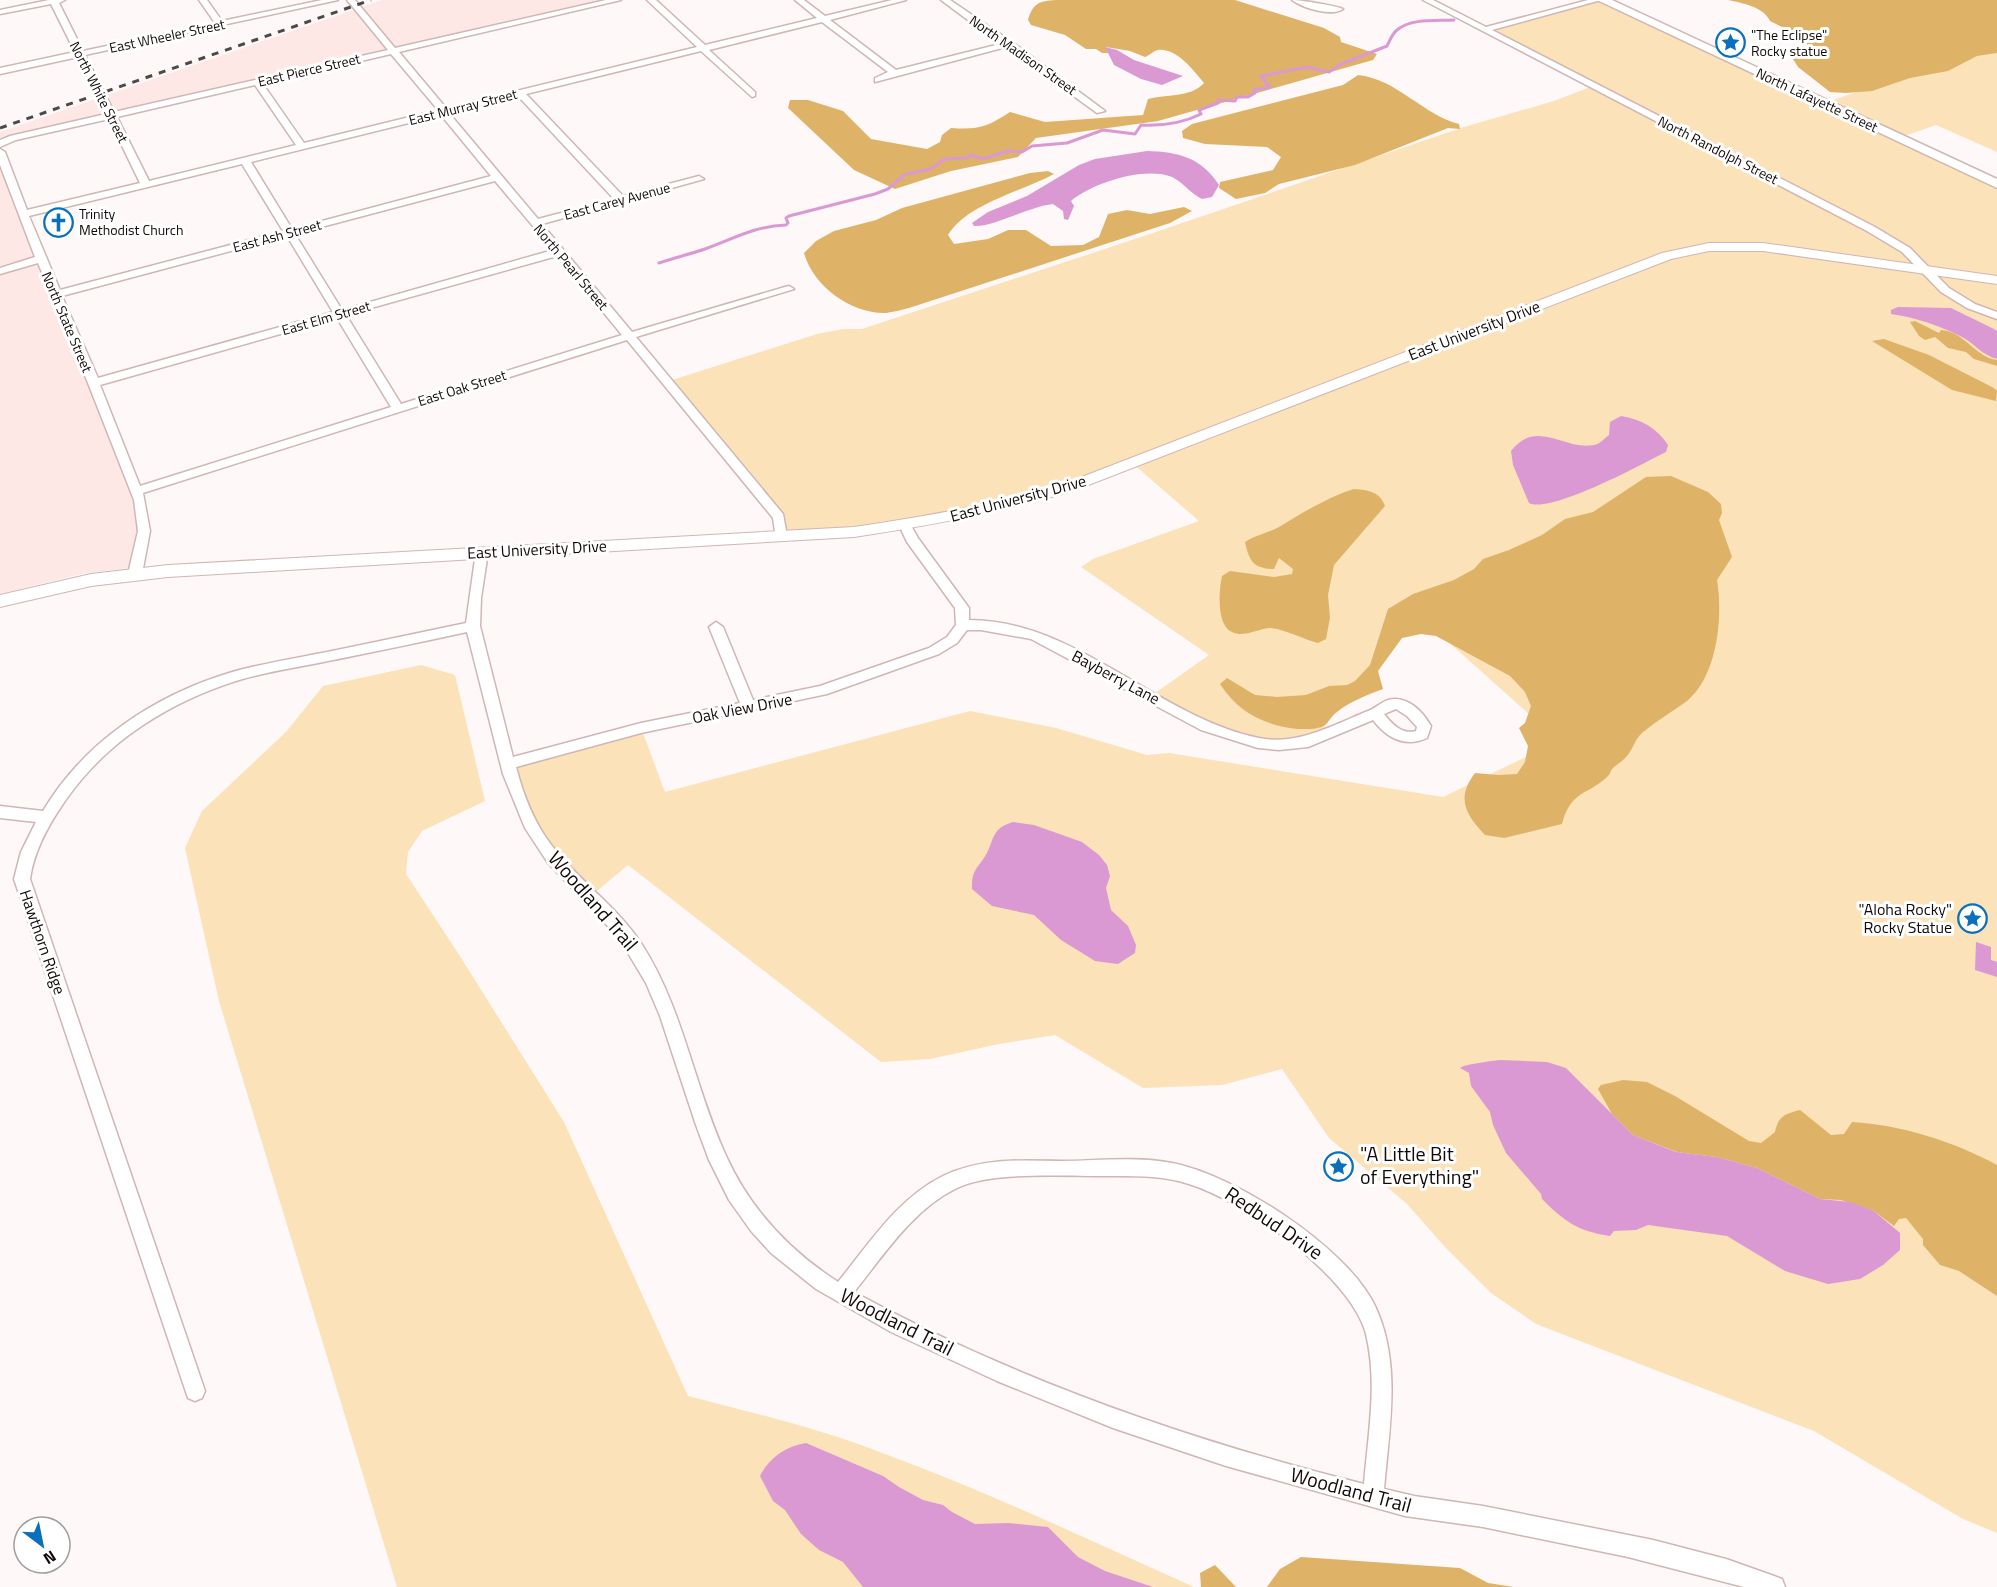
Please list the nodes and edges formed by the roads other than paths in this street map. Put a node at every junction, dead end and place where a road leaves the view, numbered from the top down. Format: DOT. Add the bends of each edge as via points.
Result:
graph roads {
  1 [pos="56,0"];
  2 [pos="203,0"];
  3 [pos="334,0"];
  4 [pos="351,0"];
  5 [pos="617,0"];
  6 [pos="651,0"];
  7 [pos="799,0"];
  8 [pos="902,0"];
  9 [pos="945,0"];
  10 [pos="1296,0"];
  11 [pos="1427,0"];
  12 [pos="1596,0"];
  13 [pos="1604,0"];
  14 [pos="1339,9"];
  15 [pos="0,12"];
  16 [pos="824,19"];
  17 [pos="220,24"];
  18 [pos="1484,30"];
  19 [pos="1009,44"];
  20 [pos="703,47"];
  21 [pos="394,51"];
  22 [pos="81,54"];
  23 [pos="0,71"];
  24 [pos="894,73"];
  25 [pos="878,80"];
  26 [pos="257,82"];
  27 [pos="520,93"];
  28 [pos="752,94"];
  29 [pos="443,111"];
  30 [pos="1100,111"];
  31 [pos="111,116"];
  32 [pos="1,146"];
  33 [pos="302,146"];
  34 [pos="245,160"];
  35 [pos="498,177"];
  36 [pos="699,178"];
  37 [pos="146,184"];
  38 [pos="1997,184"];
  39 [pos="620,200"];
  40 [pos="24,214"];
  41 [pos="534,223"];
  42 [pos="288,233"];
  43 [pos="559,252"];
  44 [pos="40,259"];
  45 [pos="1925,270"];
  46 [pos="0,271"];
  47 [pos="1997,280"];
  48 [pos="789,289"];
  49 [pos="57,294"];
  50 [pos="338,314"];
  51 [pos="1997,316"];
  52 [pos="629,336"];
  53 [pos="94,383"];
  54 [pos="398,409"];
  55 [pos="136,491"];
  56 [pos="905,525"];
  57 [pos="781,536"];
  58 [pos="482,552"];
  59 [pos="135,574"];
  60 [pos="0,602"];
  61 [pos="963,625"];
  62 [pos="473,626"];
  63 [pos="716,627"];
  64 [pos="749,707"];
  65 [pos="1376,714"];
  66 [pos="509,764"];
  67 [pos="0,812"];
  68 [pos="46,817"];
  69 [pos="840,1294"];
  70 [pos="195,1391"];
  71 [pos="1373,1496"];
  72 [pos="1774,1587"];
  1 -- 15 [label="street"];
  1 -- 22 [label="street, North White Street"];
  2 -- 17 [label="street"];
  3 -- 17 [label="street, East Wheeler Street"];
  4 -- 21 [label="street, North Pearl Street"];
  5 -- 21 [label="street, East Pierce Street"];
  6 -- 20 [label="street"];
  7 -- 16 [label="street"];
  8 -- 16 [label="street, East Murray Street"];
  9 -- 19 [label="street, North Madison Street"];
  10 -- 14 [label="street"];
  11 -- 18 [label="street, North Randolph Street"];
  12 -- 18 [label="street"];
  13 -- 38 [label="highway, North Lafayette Street"];
  16 -- 20 [label="street, East Murray Street"];
  16 -- 24 [label="street"];
  17 -- 22 [label="street, East Wheeler Street"];
  18 -- 45 [label="street, North Randolph Street" via="1871,229 1906,250"];
  19 -- 24 [label="street"];
  19 -- 30 [label="street, North Madison Street"];
  20 -- 27 [label="street, East Murray Street"];
  20 -- 28 [label="street"];
  21 -- 26 [label="street, East Pierce Street"];
  21 -- 29 [label="street, North Pearl Street"];
  22 -- 23 [label="street, East Wheeler Street"];
  22 -- 31 [label="street, North White Street"];
  24 -- 25 [label="street"];
  26 -- 31 [label="street, East Pierce Street"];
  26 -- 33 [label="street"];
  27 -- 29 [label="street, East Murray Street"];
  27 -- 39 [label="street"];
  29 -- 33 [label="street, East Murray Street"];
  29 -- 35 [label="street, North Pearl Street"];
  31 -- 32 [label="street, East Pierce Street"];
  31 -- 37 [label="street, North White Street"];
  32 -- 40 [label="street, North State Street"];
  33 -- 34 [label="street, East Murray Street"];
  34 -- 37 [label="street, East Murray Street"];
  34 -- 42 [label="street"];
  35 -- 41 [label="street, North Pearl Street"];
  35 -- 42 [label="street, East Ash Street"];
  36 -- 39 [label="street, East Carey Avenue"];
  37 -- 40 [label="street, East Murray Street"];
  39 -- 41 [label="street, East Carey Avenue"];
  40 -- 44 [label="street, North State Street"];
  41 -- 43 [label="street, North Pearl Street"];
  42 -- 49 [label="street, East Ash Street"];
  42 -- 50 [label="street"];
  43 -- 50 [label="street, East Elm Street"];
  43 -- 52 [label="street, North Pearl Street"];
  44 -- 46 [label="street"];
  44 -- 49 [label="street, North State Street"];
  45 -- 47 [label="main road, East University Drive"];
  45 -- 51 [label="street, North Randolph Street" via="1945,290"];
  45 -- 56 [label="main road, East University Drive" via="1747,245 1677,253 1067,488 987,510"];
  48 -- 52 [label="street, East Oak Street"];
  49 -- 53 [label="street, North State Street"];
  50 -- 53 [label="street, East Elm Street"];
  50 -- 54 [label="street"];
  52 -- 54 [label="street, East Oak Street"];
  52 -- 57 [label="street, North Pearl Street" via="779,517"];
  53 -- 55 [label="street, North State Street"];
  54 -- 55 [label="street, East Oak Street"];
  55 -- 59 [label="street, North State Street" via="144,531"];
  56 -- 57 [label="main road, East University Drive"];
  56 -- 61 [label="street" via="962,608"];
  57 -- 58 [label="main road, East University Drive"];
  58 -- 59 [label="main road, East University Drive"];
  58 -- 62 [label="street, Woodland Trail"];
  59 -- 60 [label="main road, East University Drive" via="68,584"];
  61 -- 64 [label="street, Oak View Drive" via="952,640 924,655 822,691"];
  61 -- 65 [label="street, Bayberry Lane" via="1035,636 1206,726 1258,743 1308,742"];
  62 -- 66 [label="street, Woodland Trail"];
  62 -- 68 [label="street, Hawthorn Ridge" via="253,672 199,689 148,716 103,748 64,788"];
  63 -- 64 [label="street"];
  64 -- 66 [label="street, Oak View Drive" via="641,728"];
  66 -- 69 [label="street, Woodland Trail" via="523,810 540,840 620,927 654,981 724,1176 771,1240 804,1270"];
  67 -- 68 [label="street"];
  68 -- 70 [label="street, Hawthorn Ridge" via="22,879"];
  69 -- 71 [label="street, Woodland Trail" via="1064,1401 1278,1470"];
  69 -- 71 [label="street, Redbud Drive" via="913,1208 962,1177 1005,1169 1153,1169 1203,1180 1250,1203 1325,1256 1354,1288 1368,1313 1377,1336 1381,1389"];
  71 -- 72 [label="street, Woodland Trail" via="1680,1556"];
}
